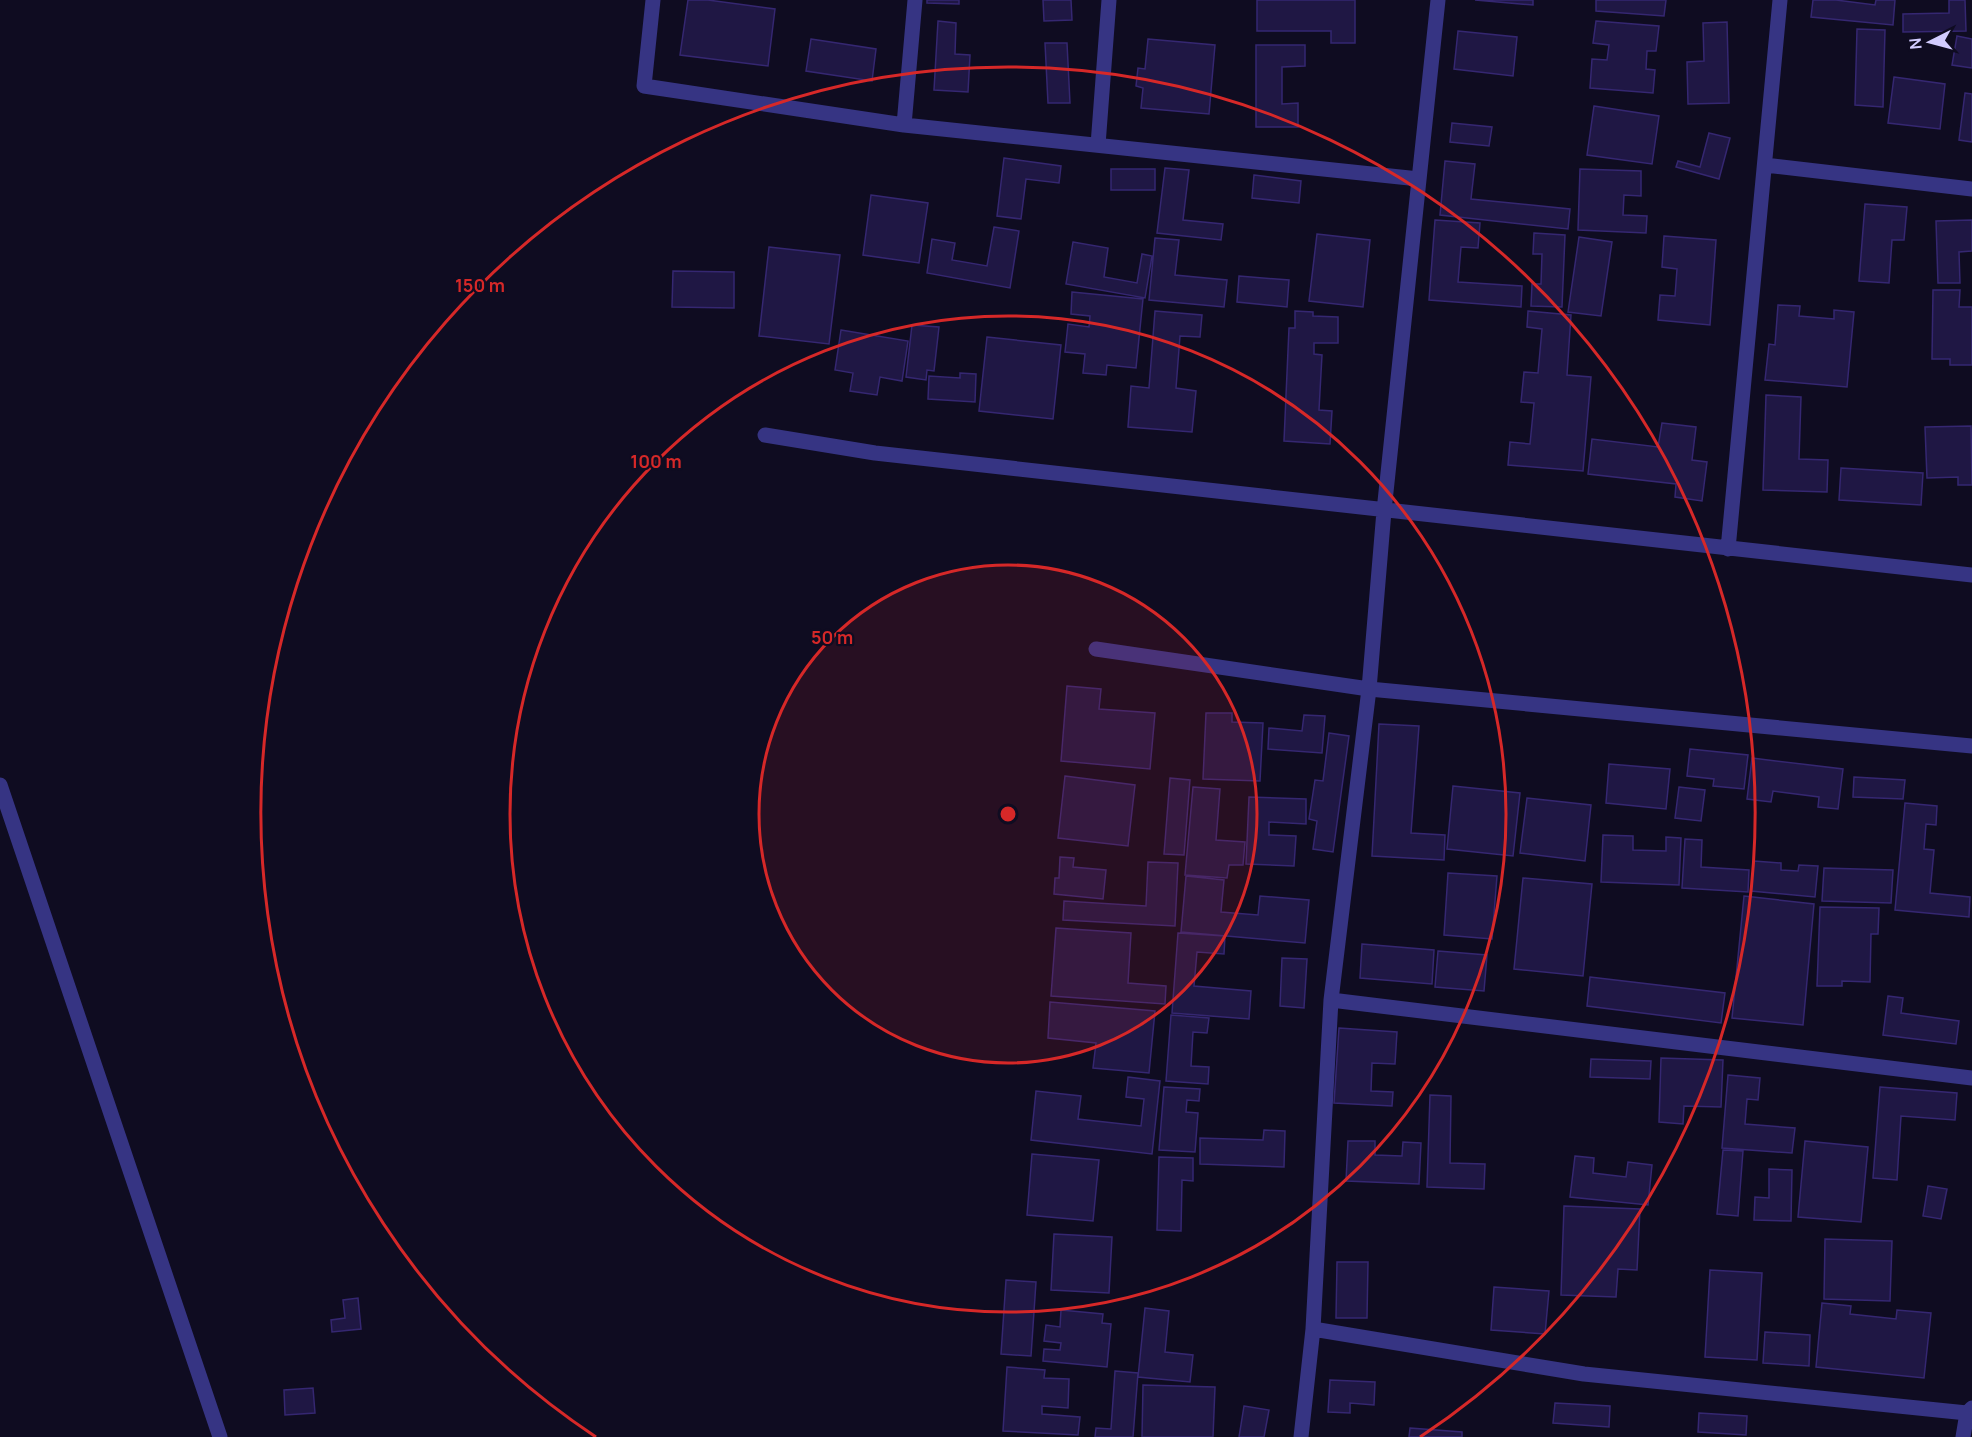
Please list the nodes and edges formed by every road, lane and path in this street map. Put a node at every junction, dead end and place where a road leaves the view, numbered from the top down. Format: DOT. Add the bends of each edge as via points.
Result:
graph roads {
  1 [pos="653,0"];
  2 [pos="915,0"];
  3 [pos="1109,0"];
  4 [pos="1438,0"];
  5 [pos="1780,0"];
  6 [pos="904,124"];
  7 [pos="1098,145"];
  8 [pos="1765,165"];
  9 [pos="1419,179"];
  10 [pos="1972,189"];
  11 [pos="765,435"];
  12 [pos="1384,511"];
  13 [pos="1728,549"];
  14 [pos="1972,575"];
  15 [pos="1096,649"];
  16 [pos="1368,689"];
  17 [pos="1972,746"];
  18 [pos="0,785"];
  19 [pos="1331,1000"];
  20 [pos="1972,1078"];
  21 [pos="1313,1329"];
  22 [pos="1969,1410"];
  23 [pos="220,1437"];
  24 [pos="1301,1437"];
  25 [pos="1963,1437"];
  1 -- 6 [label="street" via="644,86"];
  2 -- 6 [label="street"];
  3 -- 7 [label="street"];
  4 -- 9 [label="street"];
  5 -- 8 [label="street"];
  6 -- 7 [label="street"];
  7 -- 9 [label="street"];
  8 -- 10 [label="street"];
  8 -- 13 [label="street"];
  9 -- 12 [label="street"];
  11 -- 12 [label="street" via="875,453"];
  12 -- 13 [label="street"];
  12 -- 16 [label="street"];
  13 -- 14 [label="street"];
  15 -- 16 [label="street"];
  16 -- 17 [label="street"];
  16 -- 19 [label="street"];
  18 -- 23 [label="street"];
  19 -- 20 [label="street"];
  19 -- 21 [label="street"];
  21 -- 22 [label="street" via="1584,1374"];
  21 -- 24 [label="street"];
  22 -- 25 [label="street"];
}
